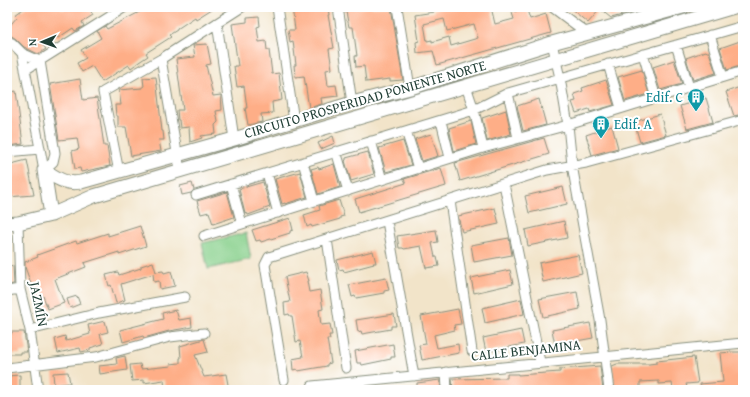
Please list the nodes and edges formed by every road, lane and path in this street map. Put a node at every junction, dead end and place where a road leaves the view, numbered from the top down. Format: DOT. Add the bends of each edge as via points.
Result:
graph roads {
  1 [pos="125,7"];
  2 [pos="242,7"];
  3 [pos="277,7"];
  4 [pos="338,7"];
  5 [pos="397,7"];
  6 [pos="552,7"];
  7 [pos="683,7"];
  8 [pos="734,7"];
  9 [pos="653,11"];
  10 [pos="217,24"];
  11 [pos="743,26"];
  12 [pos="588,34"];
  13 [pos="710,35"];
  14 [pos="7,41"];
  15 [pos="552,43"];
  16 [pos="676,45"];
  17 [pos="22,53"];
  18 [pos="643,54"];
  19 [pos="160,59"];
  20 [pos="556,60"];
  21 [pos="40,61"];
  22 [pos="608,64"];
  23 [pos="25,70"];
  24 [pos="743,71"];
  25 [pos="723,77"];
  26 [pos="560,78"];
  27 [pos="466,86"];
  28 [pos="410,88"];
  29 [pos="689,88"];
  30 [pos="508,94"];
  31 [pos="656,98"];
  32 [pos="352,103"];
  33 [pos="621,108"];
  34 [pos="474,110"];
  35 [pos="441,120"];
  36 [pos="743,120"];
  37 [pos="294,121"];
  38 [pos="568,125"];
  39 [pos="406,131"];
  40 [pos="518,138"];
  41 [pos="234,139"];
  42 [pos="371,141"];
  43 [pos="483,148"];
  44 [pos="40,149"];
  45 [pos="7,152"];
  46 [pos="336,152"];
  47 [pos="178,154"];
  48 [pos="450,158"];
  49 [pos="303,162"];
  50 [pos="572,165"];
  51 [pos="418,168"];
  52 [pos="44,170"];
  53 [pos="180,170"];
  54 [pos="119,172"];
  55 [pos="267,173"];
  56 [pos="382,180"];
  57 [pos="231,184"];
  58 [pos="504,184"];
  59 [pos="348,190"];
  60 [pos="196,195"];
  61 [pos="314,201"];
  62 [pos="450,201"];
  63 [pos="278,213"];
  64 [pos="51,215"];
  65 [pos="387,221"];
  66 [pos="13,224"];
  67 [pos="242,224"];
  68 [pos="204,236"];
  69 [pos="327,239"];
  70 [pos="20,289"];
  71 [pos="7,291"];
  72 [pos="185,297"];
  73 [pos="30,330"];
  74 [pos="204,332"];
  75 [pos="743,342"];
  76 [pos="472,351"];
  77 [pos="605,356"];
  78 [pos="540,362"];
  79 [pos="35,364"];
  80 [pos="7,368"];
  81 [pos="346,368"];
  82 [pos="446,372"];
  83 [pos="414,376"];
  84 [pos="284,380"];
  85 [pos="312,386"];
  86 [pos="38,390"];
  87 [pos="447,390"];
  88 [pos="609,390"];
  1 -- 21 [label="street"];
  2 -- 10 [label="street"];
  3 -- 37 [label="street"];
  4 -- 32 [label="street"];
  5 -- 28 [label="street"];
  6 -- 12 [label="street"];
  7 -- 9 [label="street, CIRCUITO PROSPERIDAD PONIENTE NORTE"];
  8 -- 20 [label="street, CIRCUITO PROSPERIDAD PONIENTE NORTE"];
  9 -- 12 [label="street, CIRCUITO PROSPERIDAD PONIENTE NORTE"];
  10 -- 19 [label="street"];
  10 -- 41 [label="street"];
  11 -- 13 [label="street"];
  12 -- 15 [label="street, CIRCUITO PROSPERIDAD PONIENTE NORTE"];
  13 -- 16 [label="street"];
  13 -- 25 [label="street"];
  14 -- 17 [label="street"];
  15 -- 20 [label="street"];
  15 -- 28 [label="street, CIRCUITO PROSPERIDAD PONIENTE NORTE"];
  16 -- 18 [label="street"];
  16 -- 29 [label="street"];
  17 -- 21 [label="street"];
  17 -- 23 [label="street"];
  18 -- 22 [label="street"];
  18 -- 31 [label="street"];
  19 -- 47 [label="street"];
  19 -- 54 [label="street" via="103,92"];
  20 -- 26 [label="street"];
  20 -- 27 [label="street, CIRCUITO PROSPERIDAD PONIENTE NORTE"];
  21 -- 23 [label="street"];
  21 -- 52 [label="street" via="55,153 52,162"];
  22 -- 26 [label="street"];
  22 -- 33 [label="street"];
  23 -- 44 [label="street"];
  24 -- 25 [label="street"];
  25 -- 29 [label="street"];
  26 -- 30 [label="street"];
  26 -- 38 [label="street"];
  27 -- 34 [label="street"];
  27 -- 53 [label="street, CIRCUITO PROSPERIDAD PONIENTE NORTE"];
  28 -- 32 [label="street, CIRCUITO PROSPERIDAD PONIENTE NORTE"];
  29 -- 31 [label="street"];
  30 -- 34 [label="street"];
  30 -- 40 [label="street"];
  31 -- 33 [label="street"];
  32 -- 37 [label="street, CIRCUITO PROSPERIDAD PONIENTE NORTE"];
  33 -- 38 [label="street"];
  34 -- 35 [label="street"];
  34 -- 43 [label="street"];
  35 -- 39 [label="street"];
  35 -- 48 [label="street"];
  36 -- 50 [label="street"];
  37 -- 41 [label="street, CIRCUITO PROSPERIDAD PONIENTE NORTE"];
  38 -- 40 [label="street"];
  38 -- 50 [label="street"];
  39 -- 42 [label="street"];
  39 -- 51 [label="street"];
  40 -- 43 [label="street"];
  41 -- 47 [label="street, CIRCUITO PROSPERIDAD PONIENTE NORTE"];
  42 -- 46 [label="street"];
  42 -- 56 [label="street"];
  43 -- 48 [label="street"];
  44 -- 45 [label="street"];
  44 -- 52 [label="street"];
  46 -- 49 [label="street"];
  46 -- 59 [label="street"];
  47 -- 53 [label="street"];
  47 -- 54 [label="street, CIRCUITO PROSPERIDAD PONIENTE NORTE"];
  48 -- 51 [label="street"];
  49 -- 55 [label="street"];
  49 -- 61 [label="street"];
  50 -- 58 [label="street"];
  50 -- 77 [label="street"];
  51 -- 56 [label="street"];
  52 -- 54 [label="street, CIRCUITO PROSPERIDAD PONIENTE NORTE" via="64,182 74,184"];
  52 -- 64 [label="street"];
  53 -- 64 [label="street, CIRCUITO PROSPERIDAD PONIENTE NORTE" via="94,196"];
  55 -- 57 [label="street"];
  55 -- 63 [label="street"];
  56 -- 59 [label="street"];
  57 -- 60 [label="street"];
  57 -- 67 [label="street"];
  58 -- 62 [label="street"];
  58 -- 78 [label="street"];
  59 -- 61 [label="street"];
  61 -- 63 [label="street"];
  62 -- 65 [label="street"];
  62 -- 76 [label="street"];
  63 -- 67 [label="street"];
  64 -- 66 [label="street, CIRCUITO PROSPERIDAD PONIENTE NORTE"];
  65 -- 69 [label="street"];
  65 -- 83 [label="street"];
  66 -- 70 [label="street, JAZMÍN"];
  67 -- 68 [label="street"];
  69 -- 81 [label="street"];
  69 -- 84 [label="street" via="269,257 265,265"];
  70 -- 71 [label="street"];
  70 -- 73 [label="street, JAZMÍN"];
  72 -- 73 [label="street" via="99,313"];
  73 -- 79 [label="street, JAZMÍN"];
  74 -- 79 [label="street" via="170,337 96,357"];
  75 -- 77 [label="street, CALLE BENJAMINA"];
  77 -- 78 [label="street, CALLE BENJAMINA"];
  77 -- 88 [label="street"];
  78 -- 82 [label="street, CALLE BENJAMINA"];
  79 -- 80 [label="street"];
  79 -- 86 [label="street, JAZMÍN"];
  82 -- 83 [label="street, CALLE BENJAMINA"];
  82 -- 87 [label="street"];
  83 -- 85 [label="street, CALLE BENJAMINA"];
}
